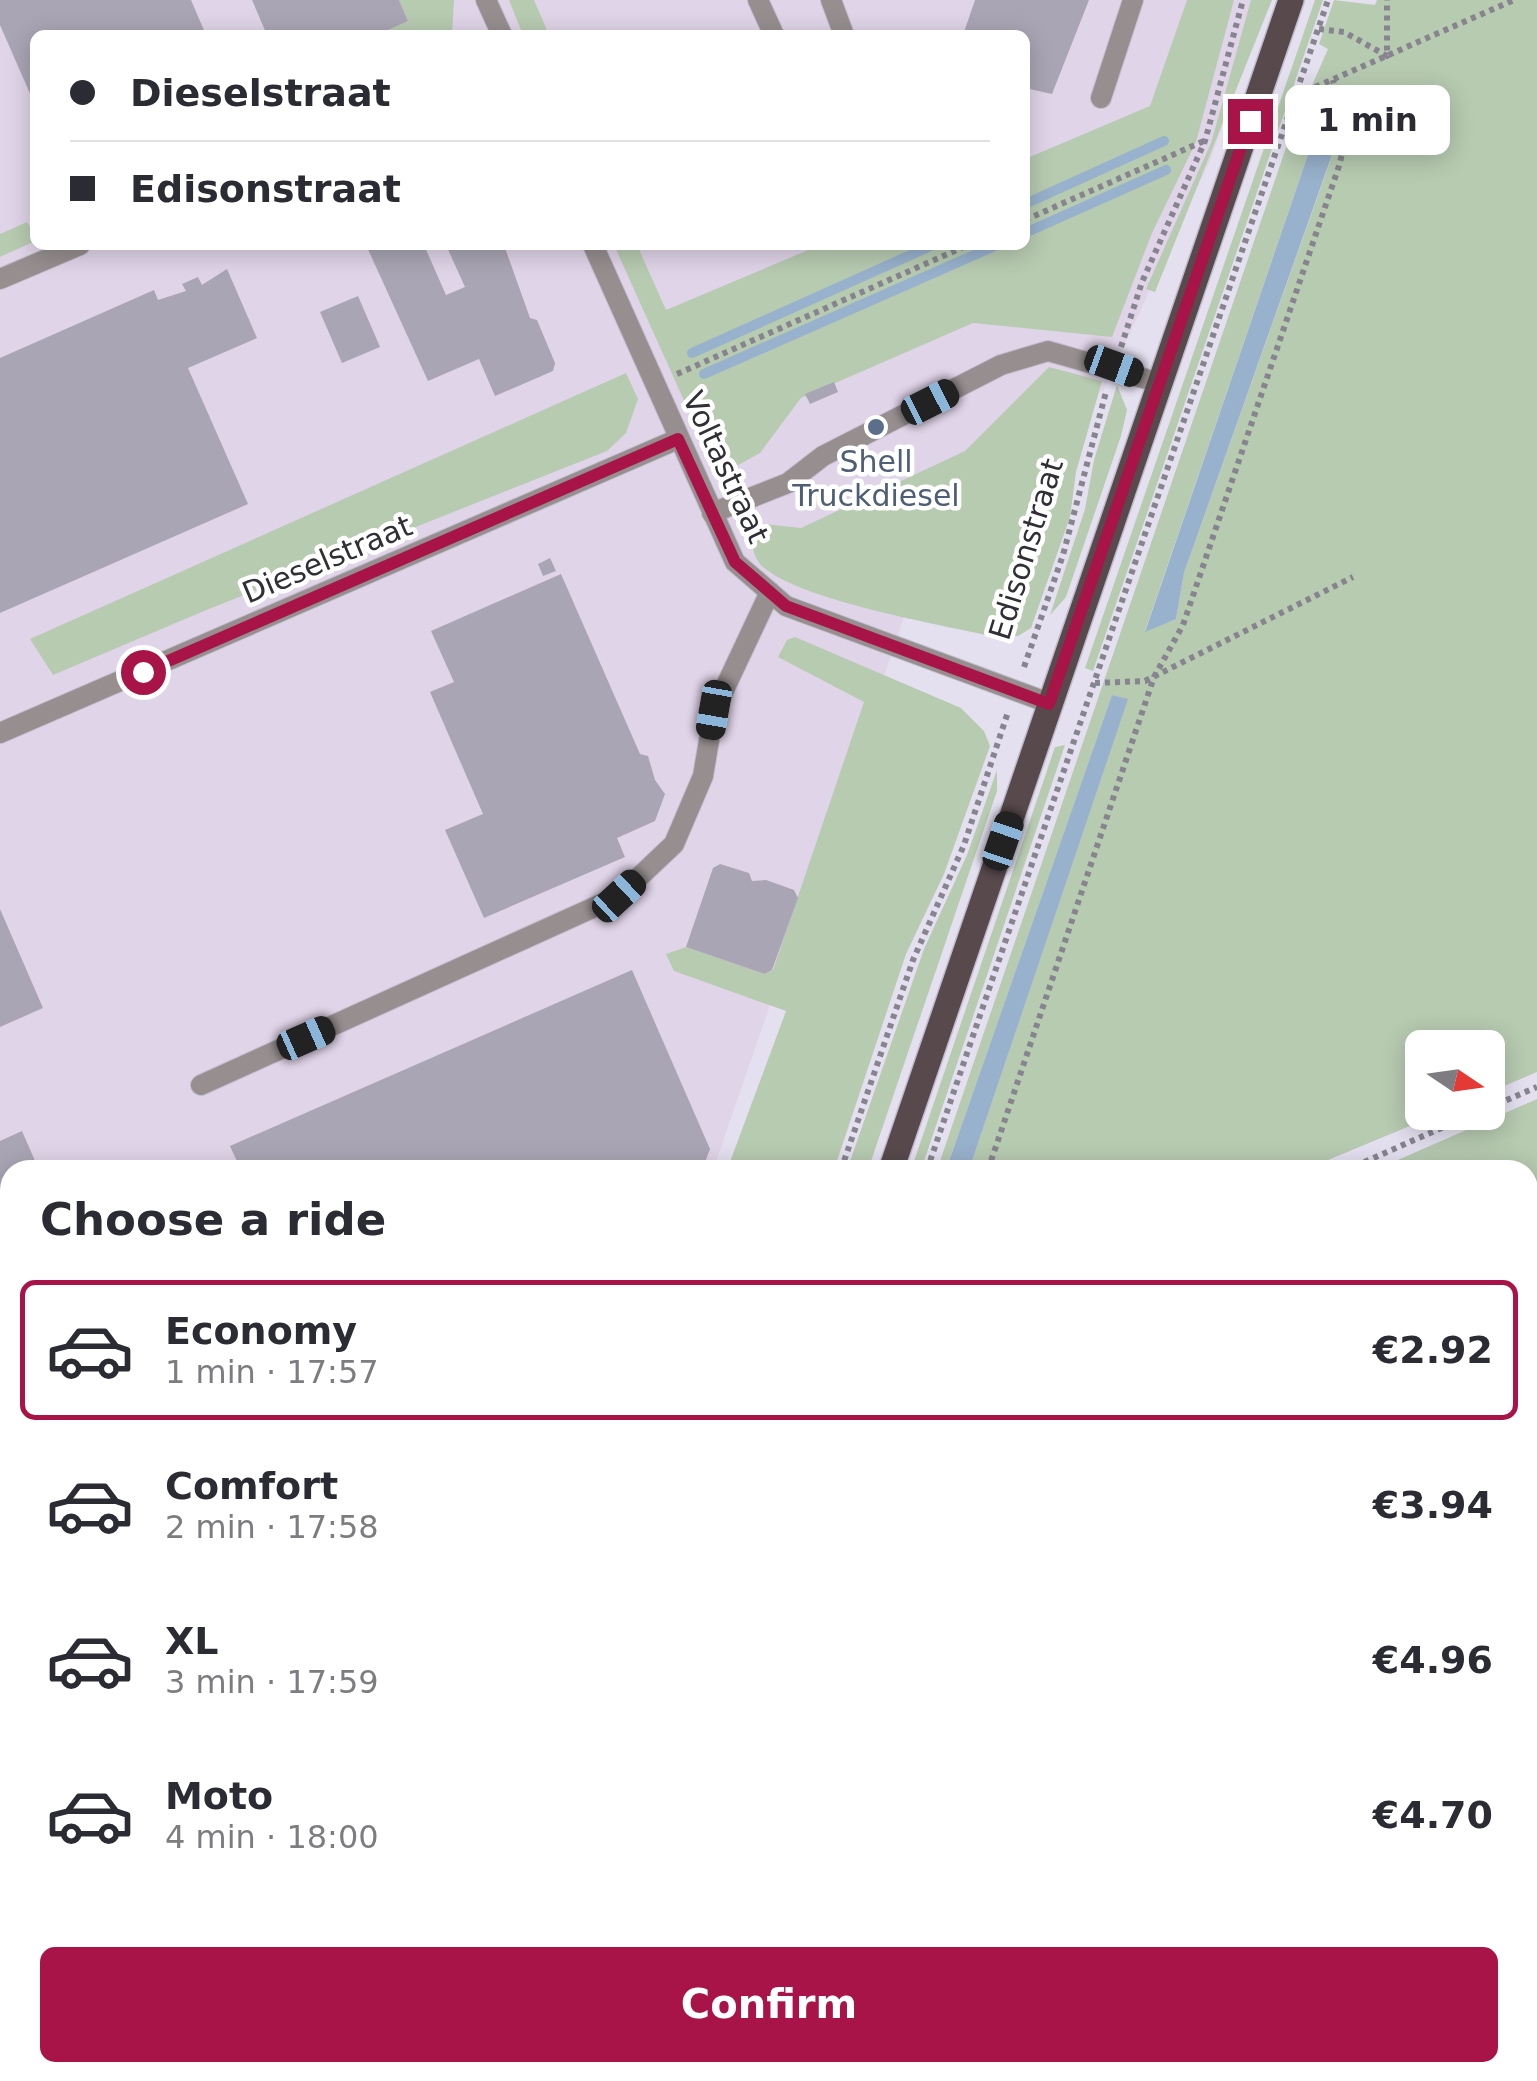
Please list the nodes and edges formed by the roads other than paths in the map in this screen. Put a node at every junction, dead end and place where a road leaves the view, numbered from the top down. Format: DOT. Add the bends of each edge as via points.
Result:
graph roads {
  1 [pos="486,0"];
  2 [pos="758,0"];
  3 [pos="830,0"];
  4 [pos="1133,0"];
  5 [pos="1291,0"];
  6 [pos="500,30"];
  7 [pos="772,30"];
  8 [pos="842,30"];
  9 [pos="1101,98"];
  10 [pos="68,250"];
  11 [pos="595,250"];
  12 [pos="0,279"];
  13 [pos="1160,383"];
  14 [pos="678,439"];
  15 [pos="712,514"];
  16 [pos="770,592"];
  17 [pos="1049,704"];
  18 [pos="0,734"];
  19 [pos="201,1085"];
  20 [pos="894,1160"];
  1 -- 6 [label="street"];
  2 -- 7 [label="street"];
  3 -- 8 [label="street"];
  4 -- 9 [label="street"];
  5 -- 13 [label="main road"];
  10 -- 12 [label="street"];
  11 -- 14 [label="street, Voltastraat"];
  13 -- 15 [label="street" via="1048,351 1001,366 823,456 788,483"];
  13 -- 17 [label="main road"];
  14 -- 15 [label="street, Voltastraat"];
  14 -- 18 [label="street, Dieselstraat"];
  15 -- 16 [label="street, Voltastraat" via="735,562"];
  16 -- 17 [label="street, Voltastraat" via="786,606"];
  16 -- 19 [label="street" via="714,710 703,776 674,844 619,896"];
  17 -- 20 [label="main road"];
}
